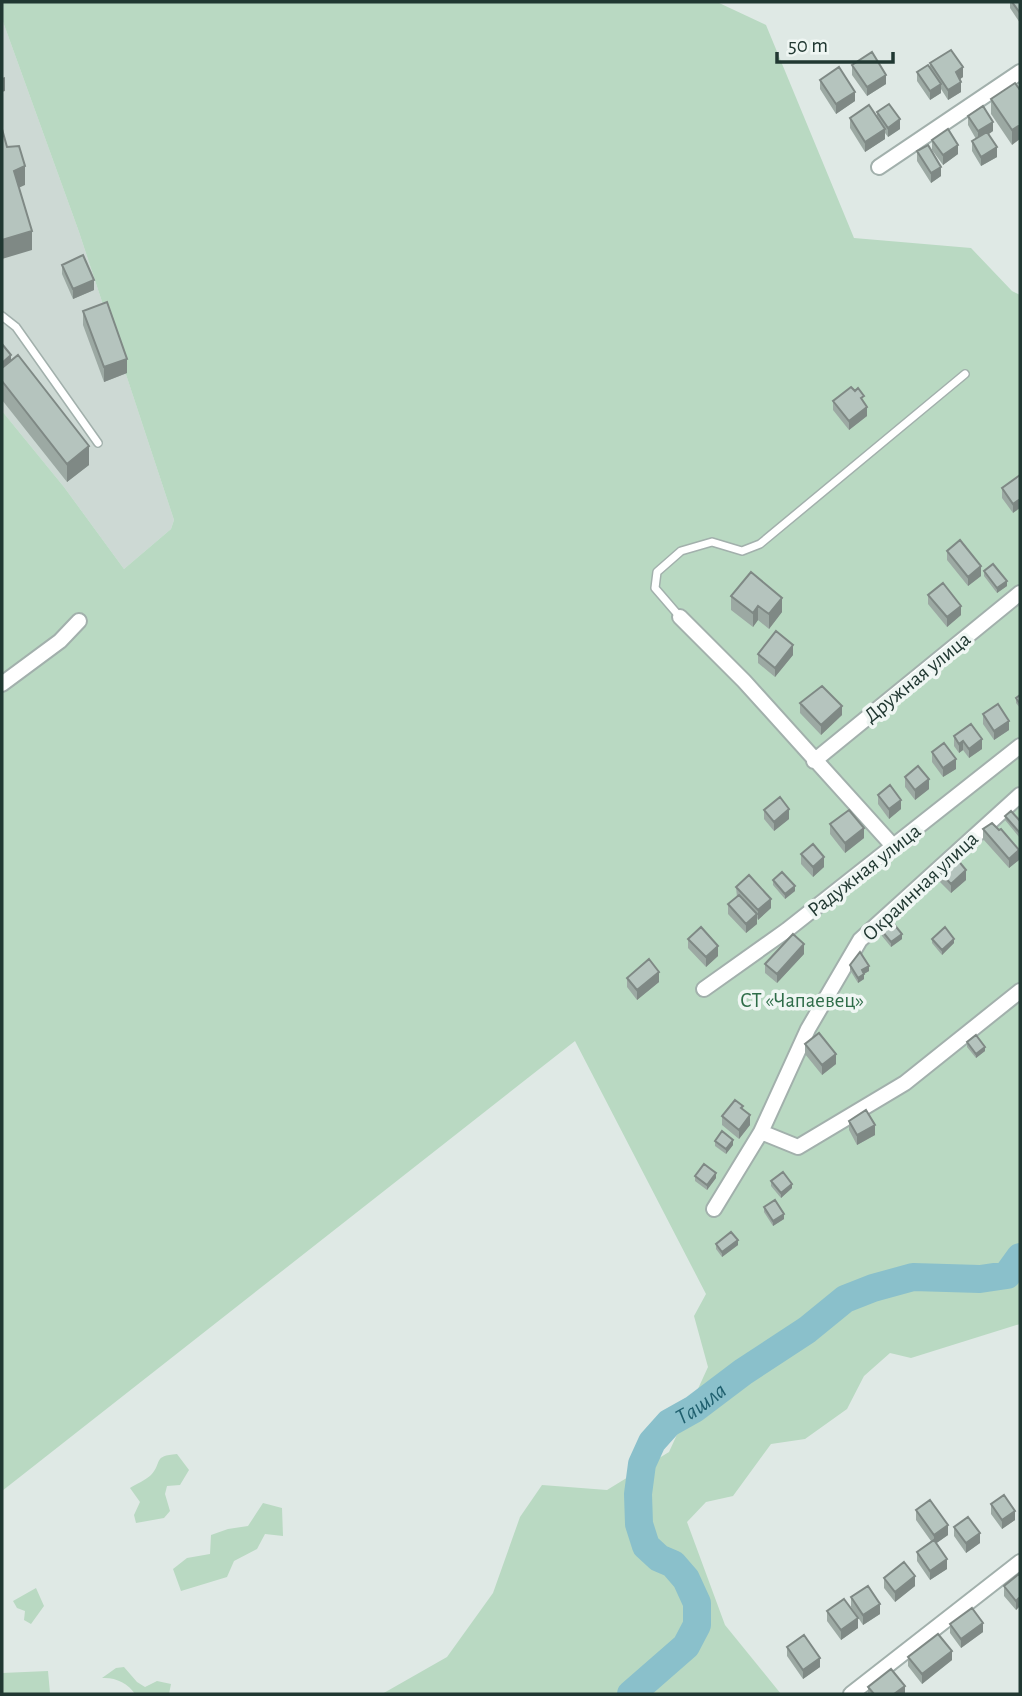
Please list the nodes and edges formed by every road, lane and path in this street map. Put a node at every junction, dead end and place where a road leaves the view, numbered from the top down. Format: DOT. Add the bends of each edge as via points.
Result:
graph roads {
  1 [pos="1020,72"];
  2 [pos="879,167"];
  3 [pos="2,316"];
  4 [pos="965,374"];
  5 [pos="98,443"];
  6 [pos="1020,593"];
  7 [pos="680,617"];
  8 [pos="79,621"];
  9 [pos="2,684"];
  10 [pos="1020,746"];
  11 [pos="814,761"];
  12 [pos="1020,795"];
  13 [pos="894,847"];
  14 [pos="704,989"];
  15 [pos="1020,991"];
  16 [pos="761,1132"];
  17 [pos="714,1209"];
  18 [pos="1020,1562"];
  19 [pos="851,1694"];
  1 -- 2 [label="street"];
  3 -- 5 [label="lane" via="16,327"];
  4 -- 7 [label="lane" via="760,544 742,551 712,542 681,551 657,572 655,588"];
  6 -- 11 [label="street, Дружная улица"];
  7 -- 11 [label="street"];
  8 -- 9 [label="street"];
  10 -- 13 [label="street, Радужная улица"];
  11 -- 13 [label="street"];
  12 -- 16 [label="street, Окраинная улица" via="860,940 808,1029"];
  13 -- 14 [label="street, Радужная улица"];
  15 -- 16 [label="street" via="905,1083 798,1147"];
  16 -- 17 [label="street, Окраинная улица"];
  18 -- 19 [label="street"];
}
